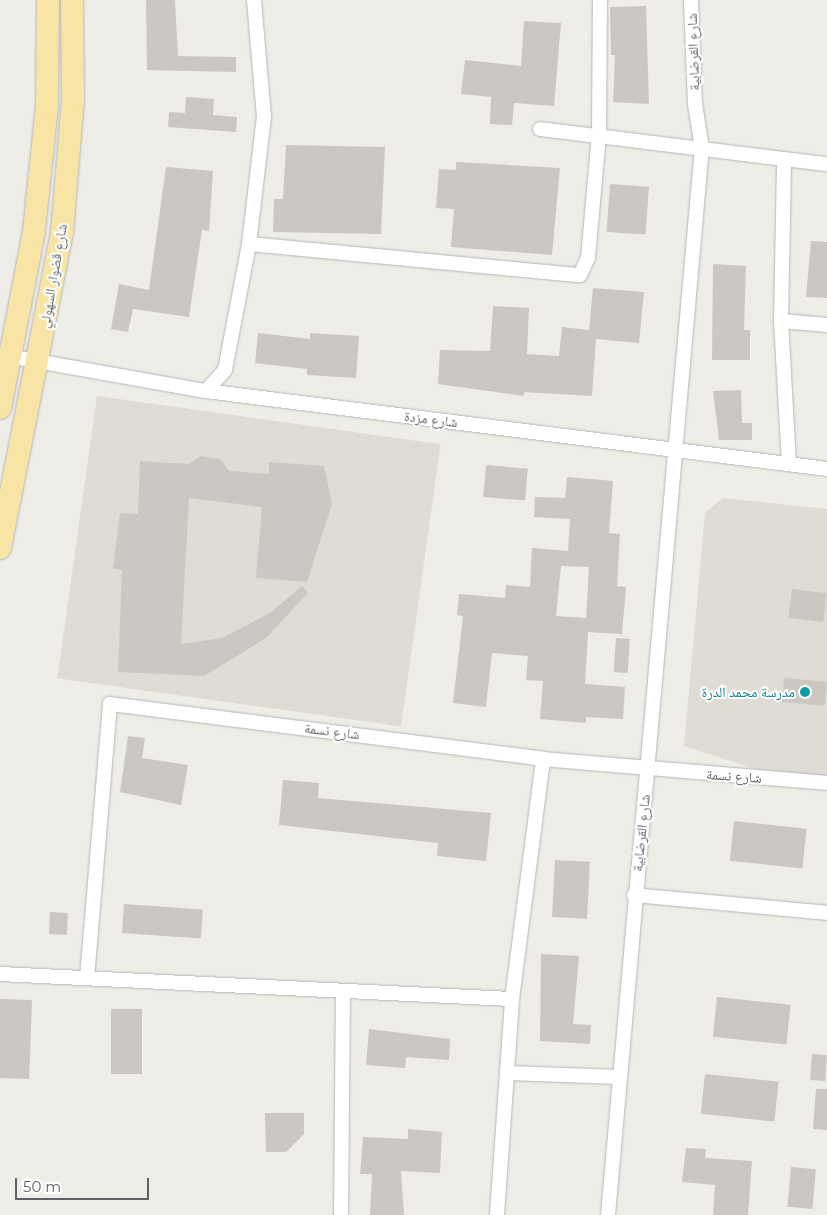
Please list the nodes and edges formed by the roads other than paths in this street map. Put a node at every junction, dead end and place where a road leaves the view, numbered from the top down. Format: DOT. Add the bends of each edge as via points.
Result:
graph roads {
  1 [pos="48,0"];
  2 [pos="72,0"];
  3 [pos="254,0"];
  4 [pos="600,0"];
  5 [pos="691,0"];
  6 [pos="540,129"];
  7 [pos="599,135"];
  8 [pos="702,148"];
  9 [pos="784,158"];
  10 [pos="827,164"];
  11 [pos="249,244"];
  12 [pos="781,321"];
  13 [pos="827,325"];
  14 [pos="5,356"];
  15 [pos="36,361"];
  16 [pos="206,391"];
  17 [pos="0,408"];
  18 [pos="672,450"];
  19 [pos="789,464"];
  20 [pos="827,469"];
  21 [pos="0,548"];
  22 [pos="543,759"];
  23 [pos="648,769"];
  24 [pos="827,783"];
  25 [pos="634,896"];
  26 [pos="827,913"];
  27 [pos="0,974"];
  28 [pos="87,978"];
  29 [pos="344,991"];
  30 [pos="512,999"];
  31 [pos="508,1073"];
  32 [pos="618,1077"];
  33 [pos="341,1215"];
  34 [pos="496,1215"];
  35 [pos="608,1215"];
  1 -- 14 [label="highway" via="47,106 36,214"];
  2 -- 15 [label="highway, شارع قضوار السهولي" via="73,100 68,181"];
  3 -- 11 [label="street" via="264,117"];
  4 -- 7 [label="street"];
  5 -- 8 [label="street, شارع القرضابية" via="695,104"];
  6 -- 7 [label="street"];
  7 -- 8 [label="street"];
  7 -- 11 [label="street" via="588,258 580,274"];
  8 -- 9 [label="street"];
  8 -- 18 [label="street, شارع القرضابية"];
  9 -- 10 [label="street"];
  9 -- 12 [label="street"];
  11 -- 16 [label="street" via="225,370"];
  12 -- 13 [label="street"];
  12 -- 19 [label="street"];
  14 -- 15 [label="street, شارع مزدة"];
  14 -- 17 [label="highway"];
  15 -- 16 [label="street, شارع مزدة"];
  15 -- 21 [label="highway, شارع قضوار السهولي"];
  16 -- 18 [label="street, شارع مزدة"];
  18 -- 19 [label="street, شارع مزدة"];
  18 -- 23 [label="street, شارع القرضابية"];
  19 -- 20 [label="street, شارع مزدة"];
  22 -- 23 [label="street, شارع نسمة"];
  22 -- 28 [label="street, شارع نسمة" via="110,704"];
  22 -- 30 [label="street"];
  23 -- 24 [label="street, شارع نسمة"];
  23 -- 25 [label="street, شارع القرضابية"];
  25 -- 26 [label="street"];
  25 -- 32 [label="street, شارع القرضابية"];
  27 -- 28 [label="street"];
  28 -- 29 [label="street"];
  29 -- 30 [label="street"];
  29 -- 33 [label="street"];
  30 -- 31 [label="street"];
  31 -- 32 [label="street"];
  31 -- 34 [label="street"];
  32 -- 35 [label="street, شارع القرضابية"];
}
